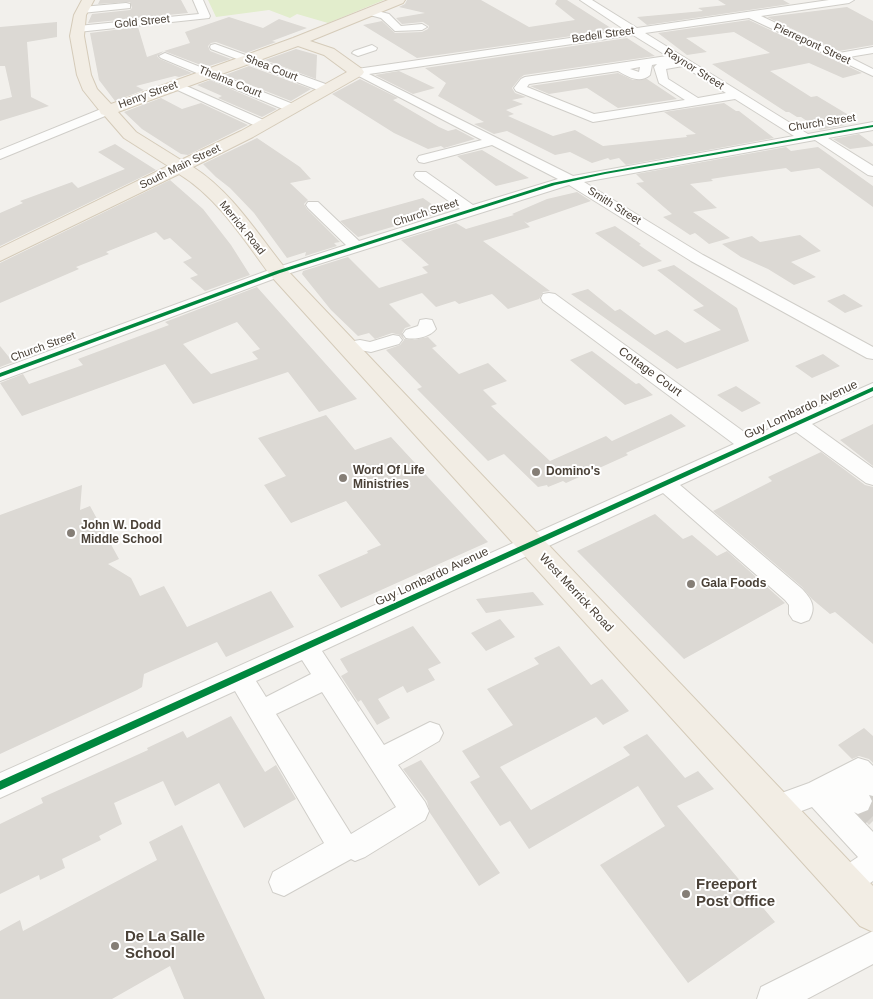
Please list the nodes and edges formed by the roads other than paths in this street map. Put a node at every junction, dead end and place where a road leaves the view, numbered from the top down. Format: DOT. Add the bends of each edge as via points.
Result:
graph roads {
  1 [pos="198,0"];
  2 [pos="399,0"];
  3 [pos="586,0"];
  4 [pos="793,0"];
  5 [pos="849,0"];
  6 [pos="85,5"];
  7 [pos="126,6"];
  8 [pos="808,6"];
  9 [pos="370,12"];
  10 [pos="751,15"];
  11 [pos="422,27"];
  12 [pos="78,29"];
  13 [pos="634,31"];
  14 [pos="298,41"];
  15 [pos="215,47"];
  16 [pos="372,48"];
  17 [pos="873,50"];
  18 [pos="358,53"];
  19 [pos="165,56"];
  20 [pos="838,56"];
  21 [pos="247,59"];
  22 [pos="680,61"];
  23 [pos="664,67"];
  24 [pos="357,72"];
  25 [pos="208,73"];
  26 [pos="872,73"];
  27 [pos="678,76"];
  28 [pos="175,85"];
  29 [pos="692,85"];
  30 [pos="327,89"];
  31 [pos="736,95"];
  32 [pos="198,96"];
  33 [pos="714,99"];
  34 [pos="184,100"];
  35 [pos="696,102"];
  36 [pos="294,109"];
  37 [pos="106,111"];
  38 [pos="264,125"];
  39 [pos="873,126"];
  40 [pos="810,136"];
  41 [pos="494,141"];
  42 [pos="0,155"];
  43 [pos="424,159"];
  44 [pos="180,168"];
  45 [pos="873,172"];
  46 [pos="421,175"];
  47 [pos="571,180"];
  48 [pos="314,205"];
  49 [pos="471,210"];
  50 [pos="356,247"];
  51 [pos="0,255"];
  52 [pos="278,272"];
  53 [pos="549,298"];
  54 [pos="426,324"];
  55 [pos="412,334"];
  56 [pos="394,340"];
  57 [pos="360,346"];
  58 [pos="873,354"];
  59 [pos="0,375"];
  60 [pos="873,389"];
  61 [pos="798,424"];
  62 [pos="750,446"];
  63 [pos="873,478"];
  64 [pos="666,484"];
  65 [pos="530,544"];
  66 [pos="801,614"];
  67 [pos="306,648"];
  68 [pos="240,677"];
  69 [pos="327,678"];
  70 [pos="276,703"];
  71 [pos="430,732"];
  72 [pos="380,761"];
  73 [pos="0,786"];
  74 [pos="847,790"];
  75 [pos="776,808"];
  76 [pos="355,847"];
  77 [pos="873,852"];
  78 [pos="873,864"];
  79 [pos="284,882"];
  80 [pos="845,883"];
  81 [pos="873,914"];
  82 [pos="873,947"];
  83 [pos="773,999"];
  1 -- 12 [label="street, Gold Street" via="205,16"];
  2 -- 9 [label="main road"];
  3 -- 13 [label="street, Raynor Street"];
  4 -- 8 [label="street"];
  5 -- 8 [label="street, Bedell Street"];
  6 -- 7 [label="street"];
  6 -- 12 [label="main road, Merrick Road"];
  8 -- 10 [label="street, Bedell Street"];
  9 -- 11 [label="street" via="385,16 399,29"];
  9 -- 14 [label="main road"];
  10 -- 13 [label="street, Bedell Street"];
  10 -- 20 [label="street, Pierrepont Street"];
  12 -- 37 [label="main road, Merrick Road" via="84,75 90,90"];
  13 -- 22 [label="street, Raynor Street"];
  13 -- 24 [label="street, Bedell Street"];
  14 -- 21 [label="main road, Henry Street"];
  14 -- 24 [label="main road, Smith Street" via="329,52"];
  15 -- 21 [label="street, Shea Court"];
  16 -- 18 [label="street"];
  17 -- 20 [label="street"];
  19 -- 25 [label="street, Thelma Court"];
  20 -- 26 [label="street, Pierrepont Street"];
  21 -- 25 [label="main road, Henry Street"];
  21 -- 30 [label="street, Shea Court"];
  22 -- 23 [label="street"];
  22 -- 31 [label="street, Raynor Street"];
  22 -- 35 [label="street" via="647,62 525,81 520,88 593,118"];
  23 -- 27 [label="street"];
  23 -- 35 [label="street" via="660,67 662,81"];
  24 -- 30 [label="main road, South Main Street"];
  24 -- 41 [label="street, Smith Street"];
  25 -- 28 [label="main road, Henry Street"];
  25 -- 36 [label="street, Thelma Court"];
  28 -- 32 [label="street"];
  28 -- 37 [label="main road, Henry Street"];
  29 -- 33 [label="street"];
  30 -- 36 [label="main road, South Main Street"];
  31 -- 33 [label="street"];
  31 -- 40 [label="street, Raynor Street"];
  32 -- 34 [label="street"];
  32 -- 38 [label="street"];
  33 -- 35 [label="street"];
  36 -- 38 [label="main road, South Main Street"];
  37 -- 42 [label="street, Henry Street"];
  37 -- 44 [label="main road, Merrick Road" via="130,135"];
  38 -- 44 [label="main road, South Main Street"];
  39 -- 40 [label="street, Church Street"];
  40 -- 45 [label="street, Raynor Street"];
  40 -- 47 [label="street, Church Street"];
  41 -- 43 [label="street"];
  41 -- 47 [label="street, Smith Street"];
  44 -- 51 [label="main road, South Main Street"];
  44 -- 52 [label="main road, Merrick Road" via="198,178 226,205"];
  46 -- 49 [label="street"];
  47 -- 49 [label="street, Church Street"];
  47 -- 58 [label="street, Smith Street" via="697,258"];
  48 -- 50 [label="street"];
  49 -- 50 [label="street, Church Street"];
  50 -- 52 [label="street, Church Street"];
  52 -- 59 [label="street, Church Street"];
  52 -- 65 [label="main road, West Merrick Road"];
  53 -- 62 [label="street, Cottage Court"];
  54 -- 55 [label="street" via="426,329"];
  56 -- 57 [label="street" via="371,347"];
  60 -- 61 [label="street, Guy Lombardo Avenue"];
  61 -- 62 [label="street, Guy Lombardo Avenue"];
  61 -- 63 [label="street"];
  62 -- 64 [label="street, Guy Lombardo Avenue"];
  64 -- 65 [label="street, Guy Lombardo Avenue"];
  64 -- 66 [label="street" via="793,594 801,603"];
  65 -- 67 [label="street, Guy Lombardo Avenue"];
  65 -- 75 [label="main road, West Merrick Road"];
  67 -- 68 [label="street, Guy Lombardo Avenue"];
  67 -- 69 [label="street"];
  68 -- 73 [label="street, Guy Lombardo Avenue"];
  68 -- 79 [label="street" via="343,848"];
  69 -- 70 [label="street"];
  69 -- 72 [label="street"];
  71 -- 72 [label="street"];
  72 -- 76 [label="street" via="415,811"];
  74 -- 75 [label="street"];
  74 -- 77 [label="street"];
  75 -- 80 [label="main road, West Merrick Road"];
  78 -- 80 [label="street"];
  80 -- 81 [label="main road, West Merrick Road"];
  82 -- 83 [label="street"];
}
